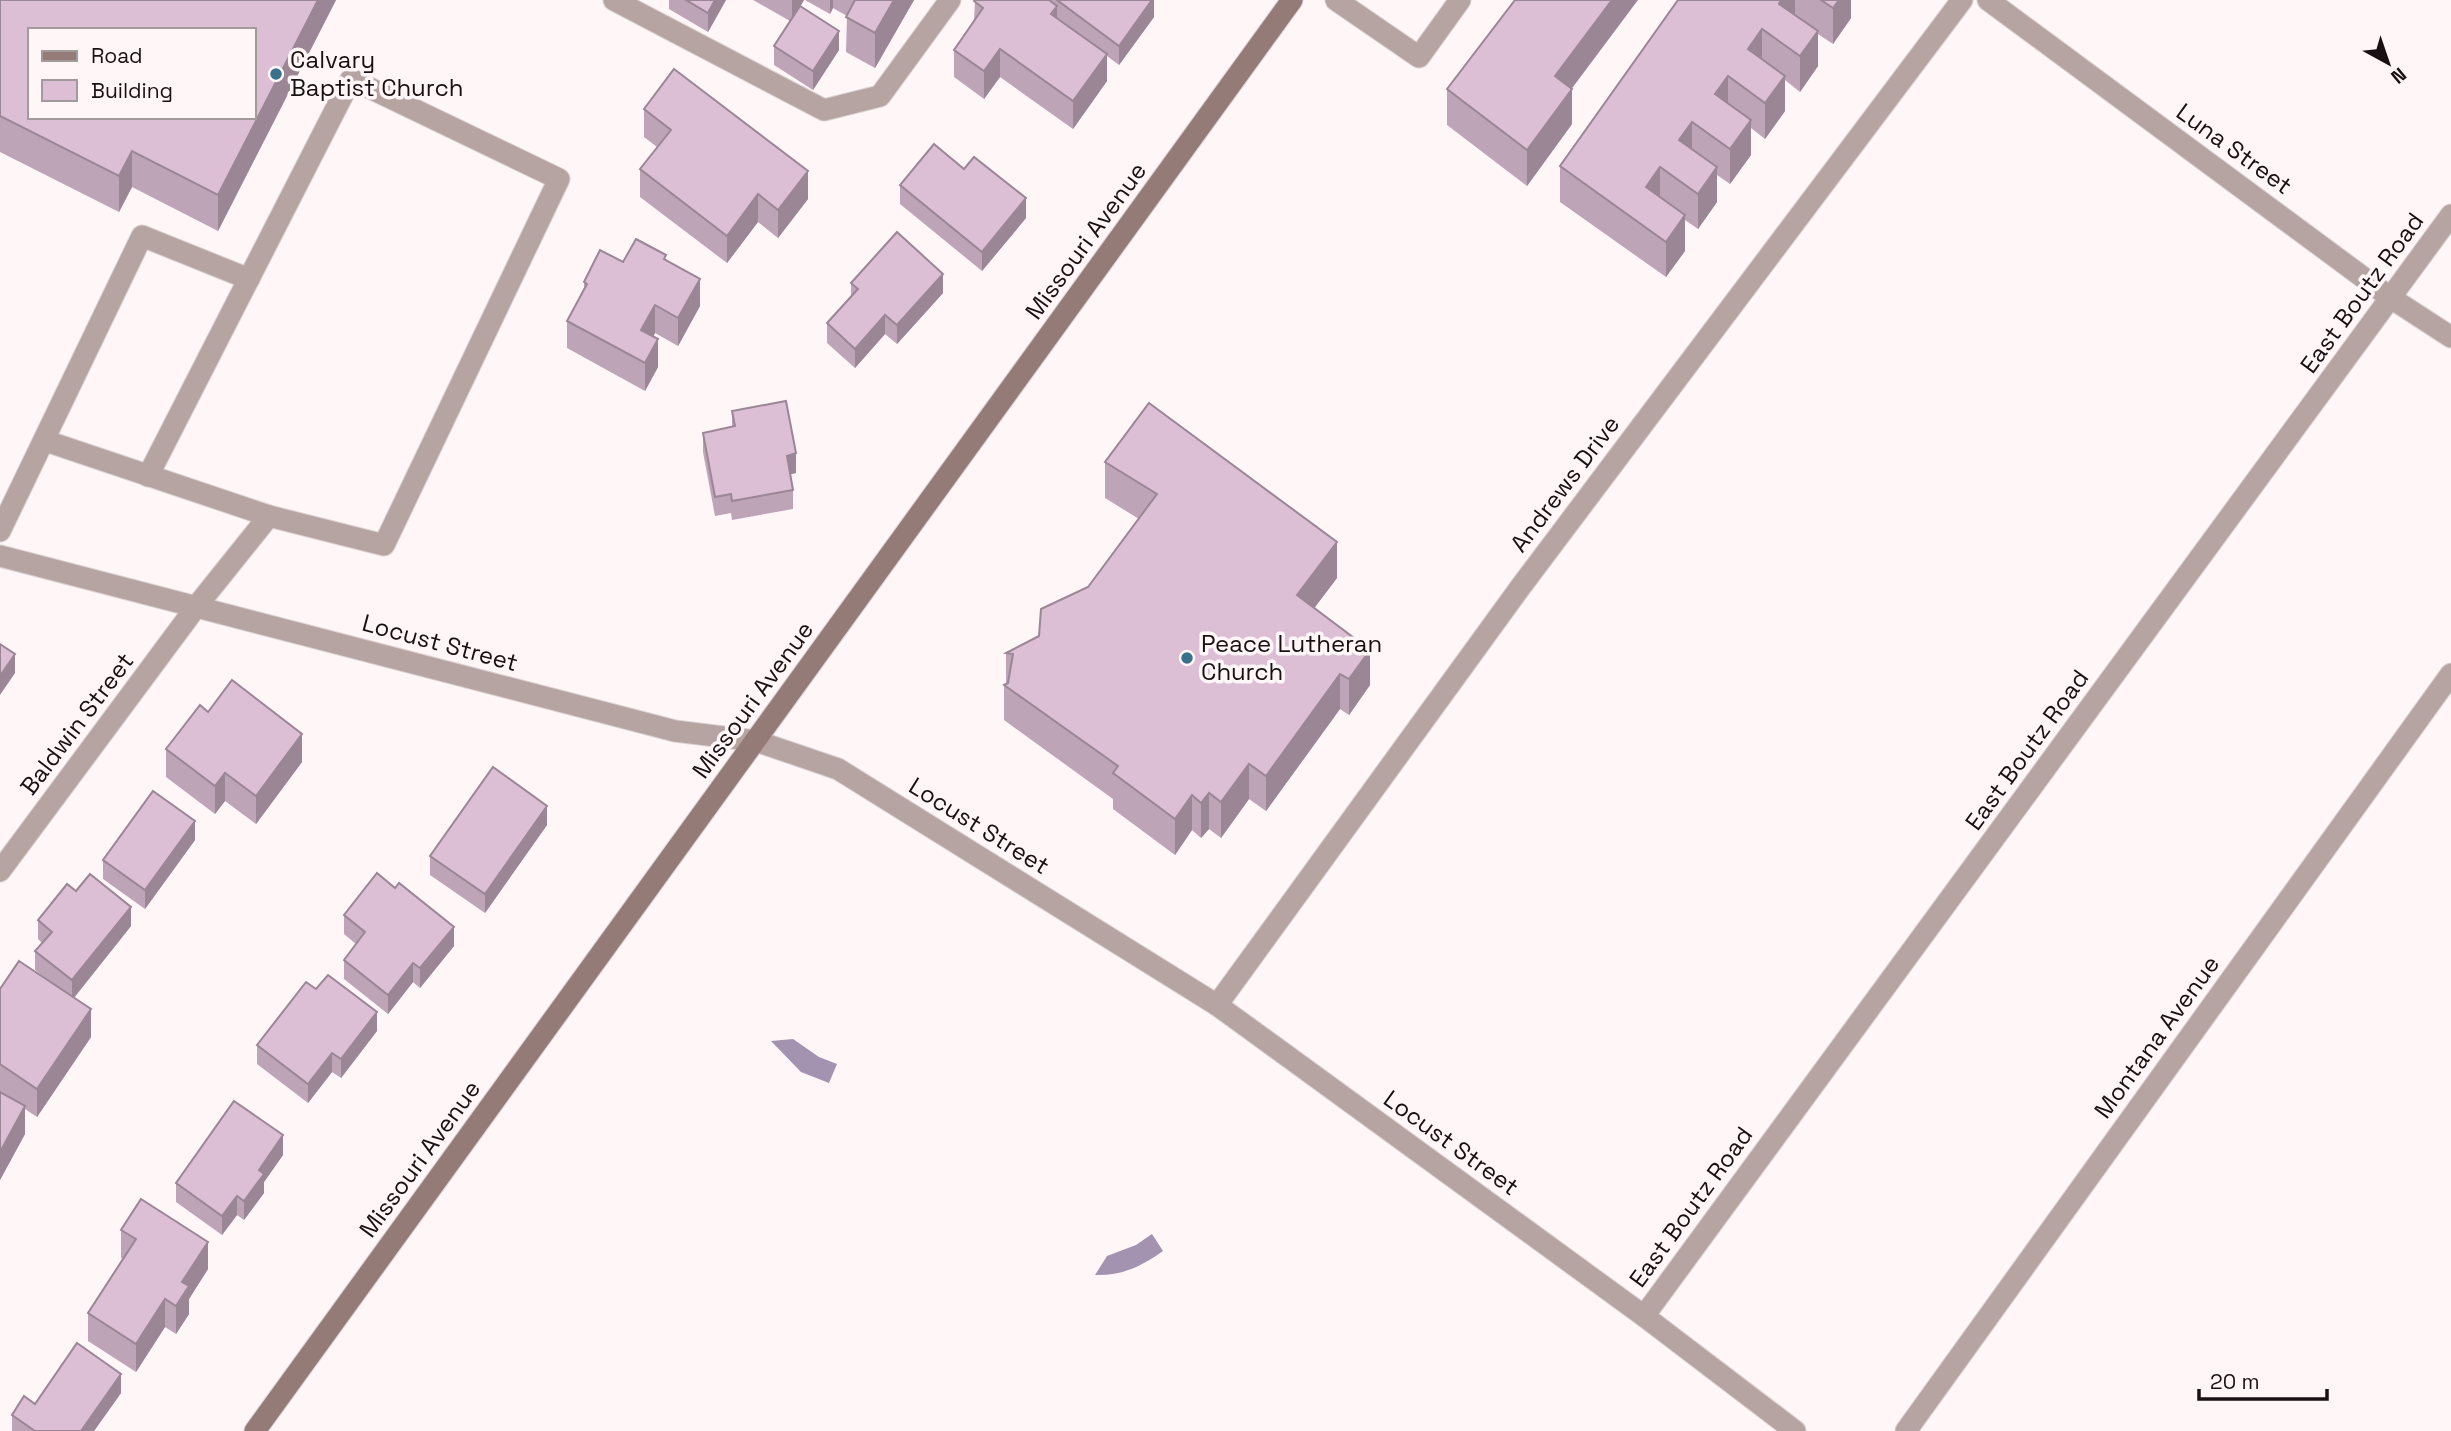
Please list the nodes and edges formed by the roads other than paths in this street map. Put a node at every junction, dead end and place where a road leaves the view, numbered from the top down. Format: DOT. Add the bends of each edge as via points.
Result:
graph roads {
  1 [pos="614,0"];
  2 [pos="950,0"];
  3 [pos="1293,0"];
  4 [pos="1336,0"];
  5 [pos="1460,0"];
  6 [pos="1962,0"];
  7 [pos="1988,0"];
  8 [pos="2451,215"];
  9 [pos="249,279"];
  10 [pos="2391,298"];
  11 [pos="2451,337"];
  12 [pos="46,441"];
  13 [pos="148,476"];
  14 [pos="270,516"];
  15 [pos="0,531"];
  16 [pos="0,555"];
  17 [pos="196,607"];
  18 [pos="2451,674"];
  19 [pos="756,741"];
  20 [pos="0,871"];
  21 [pos="1217,1006"];
  22 [pos="1644,1316"];
  23 [pos="256,1431"];
  24 [pos="1795,1431"];
  25 [pos="1906,1431"];
  1 -- 2 [label="street" via="824,110 880,96"];
  3 -- 19 [label="main road, Missouri Avenue"];
  4 -- 5 [label="street" via="1419,57"];
  6 -- 21 [label="street, Andrews Drive" via="1522,585"];
  7 -- 10 [label="street, Luna Street"];
  8 -- 10 [label="street, East Boutz Road"];
  9 -- 12 [label="street" via="142,236"];
  9 -- 13 [label="street"];
  9 -- 14 [label="street" via="351,79 559,178 384,545"];
  10 -- 11 [label="street, Luna Street"];
  10 -- 22 [label="street, East Boutz Road"];
  12 -- 13 [label="street"];
  12 -- 15 [label="street"];
  13 -- 14 [label="street"];
  14 -- 17 [label="street, Baldwin Street"];
  16 -- 17 [label="street, Locust Street"];
  17 -- 19 [label="street, Locust Street" via="675,731"];
  17 -- 20 [label="street, Baldwin Street"];
  18 -- 25 [label="street, Montana Avenue"];
  19 -- 21 [label="street, Locust Street" via="838,769"];
  19 -- 23 [label="main road, Missouri Avenue"];
  21 -- 22 [label="street, Locust Street"];
  22 -- 24 [label="street, Locust Street"];
}
